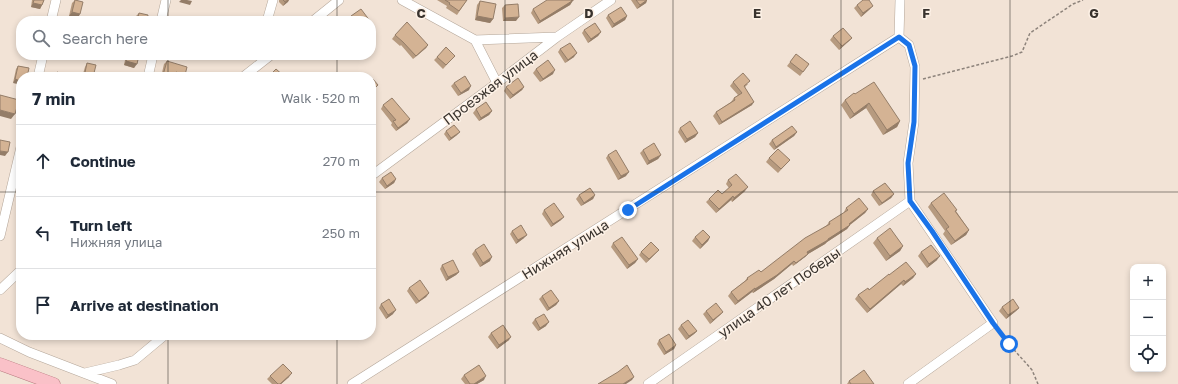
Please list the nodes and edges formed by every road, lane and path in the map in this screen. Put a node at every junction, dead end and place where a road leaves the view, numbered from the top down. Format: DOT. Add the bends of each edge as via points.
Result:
graph roads {
  1 [pos="56,0"];
  2 [pos="166,0"];
  3 [pos="273,0"];
  4 [pos="339,0"];
  5 [pos="402,0"];
  6 [pos="611,0"];
  7 [pos="900,0"];
  8 [pos="1083,0"];
  9 [pos="52,16"];
  10 [pos="162,16"];
  11 [pos="268,16"];
  12 [pos="319,16"];
  13 [pos="557,37"];
  14 [pos="899,37"];
  15 [pos="475,40"];
  16 [pos="42,60"];
  17 [pos="152,60"];
  18 [pos="262,60"];
  19 [pos="39,72"];
  20 [pos="149,72"];
  21 [pos="249,72"];
  22 [pos="497,82"];
  23 [pos="915,82"];
  24 [pos="16,169"];
  25 [pos="376,172"];
  26 [pos="910,201"];
  27 [pos="0,236"];
  28 [pos="16,275"];
  29 [pos="0,290"];
  30 [pos="993,323"];
  31 [pos="0,338"];
  32 [pos="159,340"];
  33 [pos="0,364"];
  34 [pos="85,373"];
  35 [pos="54,384"];
  36 [pos="112,384"];
  37 [pos="352,384"];
  38 [pos="648,384"];
  39 [pos="908,384"];
  40 [pos="1038,384"];
  1 -- 9 [label="street"];
  2 -- 10 [label="street"];
  3 -- 11 [label="street"];
  4 -- 12 [label="street"];
  5 -- 15 [label="street"];
  6 -- 13 [label="street, Проезжая улица"];
  7 -- 14 [label="street"];
  8 -- 23 [label="path" via="1030,33 1022,52"];
  13 -- 15 [label="street"];
  13 -- 22 [label="street, Проезжая улица"];
  14 -- 23 [label="street" via="909,45 915,66"];
  14 -- 37 [label="street, Нижняя улица"];
  15 -- 22 [label="street"];
  16 -- 19 [label="street"];
  17 -- 20 [label="street"];
  18 -- 21 [label="street"];
  22 -- 25 [label="street, Проезжая улица"];
  23 -- 26 [label="street" via="914,122 908,163"];
  24 -- 27 [label="street"];
  26 -- 30 [label="street"];
  26 -- 38 [label="street, улица 40 лет Победы"];
  28 -- 29 [label="street"];
  30 -- 39 [label="street"];
  30 -- 40 [label="path" via="1032,370"];
  31 -- 34 [label="street"];
  32 -- 34 [label="street" via="135,360"];
  33 -- 35 [label="main road"];
  34 -- 36 [label="street"];
}
